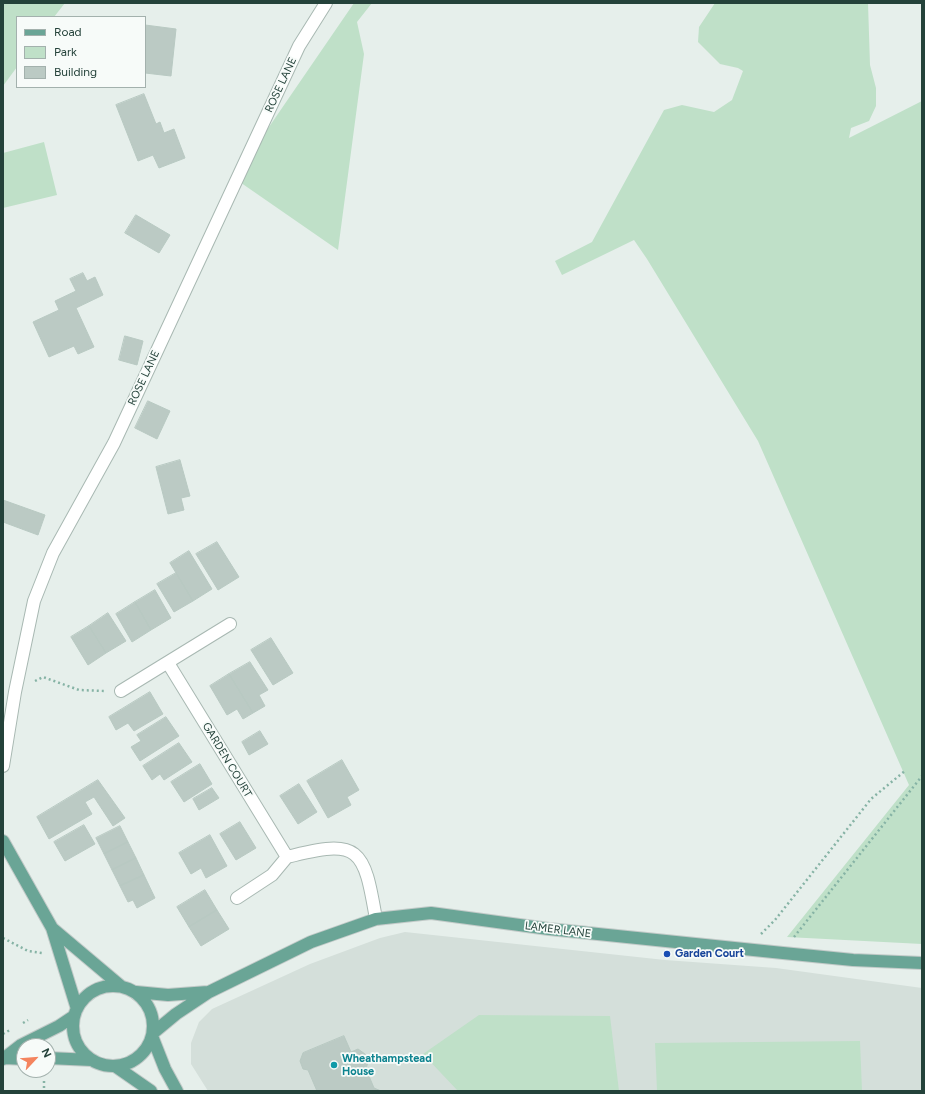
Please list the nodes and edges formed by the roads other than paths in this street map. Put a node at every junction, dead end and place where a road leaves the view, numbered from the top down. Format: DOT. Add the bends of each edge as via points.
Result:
graph roads {
  1 [pos="326,3"];
  2 [pos="230,624"];
  3 [pos="168,663"];
  4 [pos="121,691"];
  5 [pos="3,766"];
  6 [pos="3,841"];
  7 [pos="287,857"];
  8 [pos="237,898"];
  9 [pos="376,919"];
  10 [pos="52,928"];
  11 [pos="922,963"];
  12 [pos="122,986"];
  13 [pos="136,992"];
  14 [pos="209,992"];
  15 [pos="75,1012"];
  16 [pos="152,1035"];
  17 [pos="4,1058"];
  18 [pos="56,1058"];
  19 [pos="16,1059"];
  20 [pos="92,1060"];
  21 [pos="115,1066"];
  22 [pos="151,1091"];
  23 [pos="177,1091"];
  1 -- 5 [label="street, ROSE LANE" via="300,46 114,443 53,553 34,601"];
  2 -- 3 [label="street"];
  3 -- 4 [label="street"];
  3 -- 7 [label="street, GARDEN COURT"];
  6 -- 10 [label="main road"];
  7 -- 8 [label="street" via="272,874"];
  7 -- 9 [label="street" via="321,848 349,850 365,867"];
  9 -- 11 [label="main road, LAMER LANE" via="431,913 549,929 783,953"];
  9 -- 14 [label="main road, LAMER LANE" via="311,942"];
  10 -- 12 [label="main road"];
  10 -- 15 [label="main road"];
  12 -- 13 [label="main road"];
  12 -- 15 [label="main road" via="96,990 84,998"];
  13 -- 14 [label="main road, LAMER LANE" via="168,995"];
  13 -- 16 [label="main road" via="150,1009 153,1020"];
  14 -- 16 [label="main road, LAMER LANE" via="176,1014"];
  15 -- 17 [label="main road"];
  15 -- 20 [label="main road" via="74,1032 77,1043"];
  16 -- 21 [label="main road" via="147,1048 138,1057 128,1064"];
  16 -- 23 [label="main road"];
  17 -- 19 [label="main road"];
  18 -- 20 [label="main road"];
  20 -- 21 [label="main road" via="103,1065"];
  21 -- 22 [label="main road"];
}
